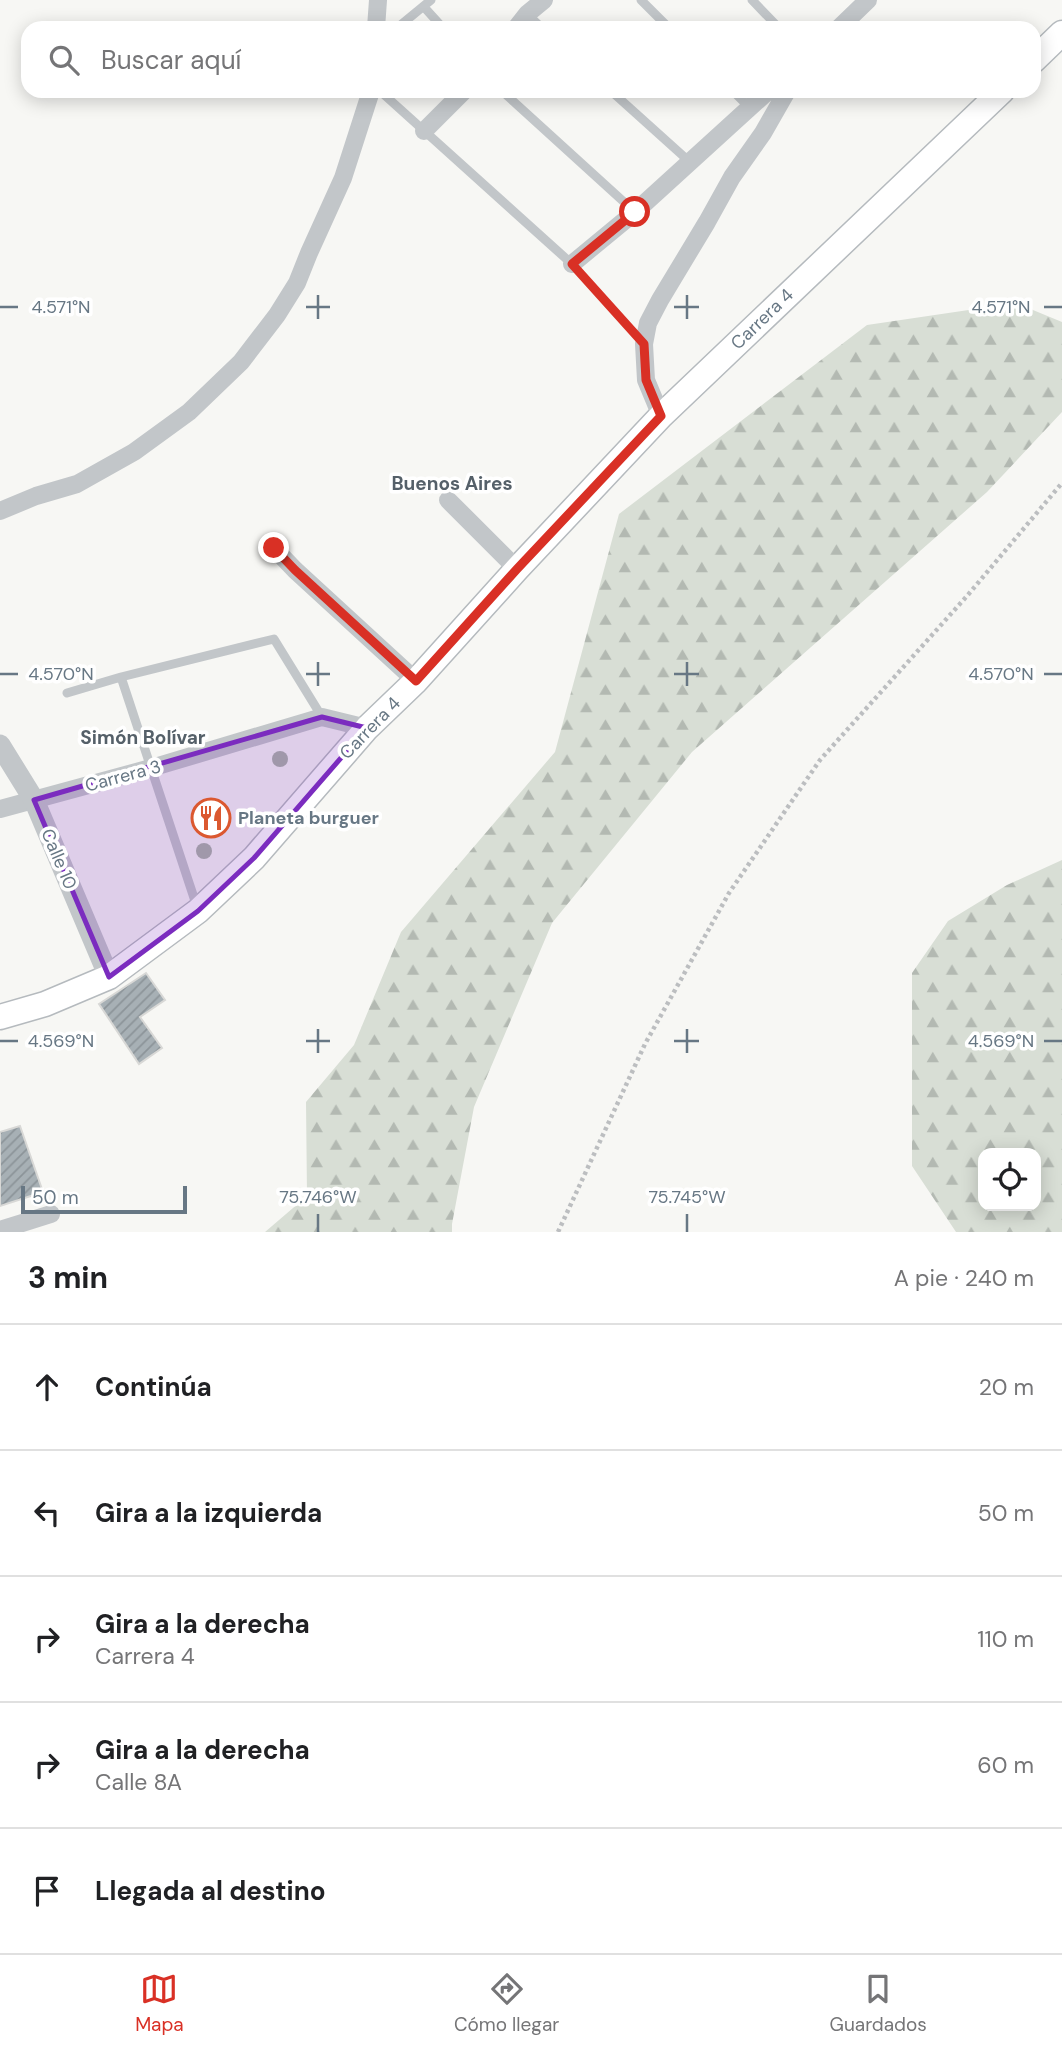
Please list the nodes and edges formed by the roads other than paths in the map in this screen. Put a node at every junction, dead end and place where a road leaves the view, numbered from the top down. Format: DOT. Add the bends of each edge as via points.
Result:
graph roads {
  1 [pos="544,0"];
  2 [pos="641,0"];
  3 [pos="752,0"];
  4 [pos="868,0"];
  5 [pos="428,3"];
  6 [pos="406,21"];
  7 [pos="439,21"];
  8 [pos="522,21"];
  9 [pos="663,21"];
  10 [pos="772,21"];
  11 [pos="846,21"];
  12 [pos="1062,33"];
  13 [pos="1041,53"];
  14 [pos="369,98"];
  15 [pos="388,98"];
  16 [pos="457,98"];
  17 [pos="510,98"];
  18 [pos="619,98"];
  19 [pos="740,98"];
  20 [pos="760,98"];
  21 [pos="783,98"];
  22 [pos="995,98"];
  23 [pos="749,107"];
  24 [pos="424,131"];
  25 [pos="691,163"];
  26 [pos="635,212"];
  27 [pos="572,264"];
  28 [pos="661,416"];
  29 [pos="448,500"];
  30 [pos="0,512"];
  31 [pos="274,548"];
  32 [pos="517,569"];
  33 [pos="121,677"];
  34 [pos="416,681"];
  35 [pos="67,693"];
  36 [pos="322,717"];
  37 [pos="367,728"];
  38 [pos="0,745"];
  39 [pos="151,768"];
  40 [pos="34,800"];
  41 [pos="0,809"];
  42 [pos="198,911"];
  43 [pos="109,977"];
  44 [pos="0,1017"];
  45 [pos="51,1214"];
  46 [pos="0,1230"];
  1 -- 8 [label="street"];
  2 -- 9 [label="lane"];
  3 -- 10 [label="lane"];
  4 -- 11 [label="street"];
  5 -- 6 [label="lane"];
  5 -- 7 [label="lane"];
  12 -- 13 [label="main road"];
  14 -- 30 [label="street" via="343,178 297,284 241,362 189,412 134,452 77,484"];
  15 -- 24 [label="lane"];
  16 -- 24 [label="street"];
  17 -- 26 [label="lane"];
  18 -- 25 [label="lane"];
  19 -- 23 [label="lane"];
  20 -- 23 [label="street"];
  21 -- 28 [label="street" via="648,323 646,380"];
  22 -- 28 [label="main road, Carrera 4"];
  23 -- 25 [label="street"];
  24 -- 27 [label="lane"];
  25 -- 26 [label="street"];
  26 -- 27 [label="street"];
  28 -- 32 [label="main road, Carrera 4"];
  29 -- 32 [label="street"];
  31 -- 34 [label="street"];
  32 -- 34 [label="main road, Carrera 4"];
  33 -- 35 [label="lane"];
  33 -- 36 [label="lane" via="274,639"];
  33 -- 39 [label="lane"];
  34 -- 37 [label="main road, Carrera 4"];
  36 -- 37 [label="street"];
  36 -- 39 [label="street, Carrera 3"];
  37 -- 42 [label="main road, Carrera 4" via="254,858"];
  38 -- 40 [label="street, Calle 10"];
  39 -- 40 [label="street, Carrera 3"];
  39 -- 42 [label="lane"];
  40 -- 41 [label="street, Carrera 3"];
  40 -- 43 [label="street, Calle 10"];
  42 -- 43 [label="main road, Carrera 4"];
  43 -- 44 [label="main road, Carrera 4"];
  45 -- 46 [label="street"];
}
